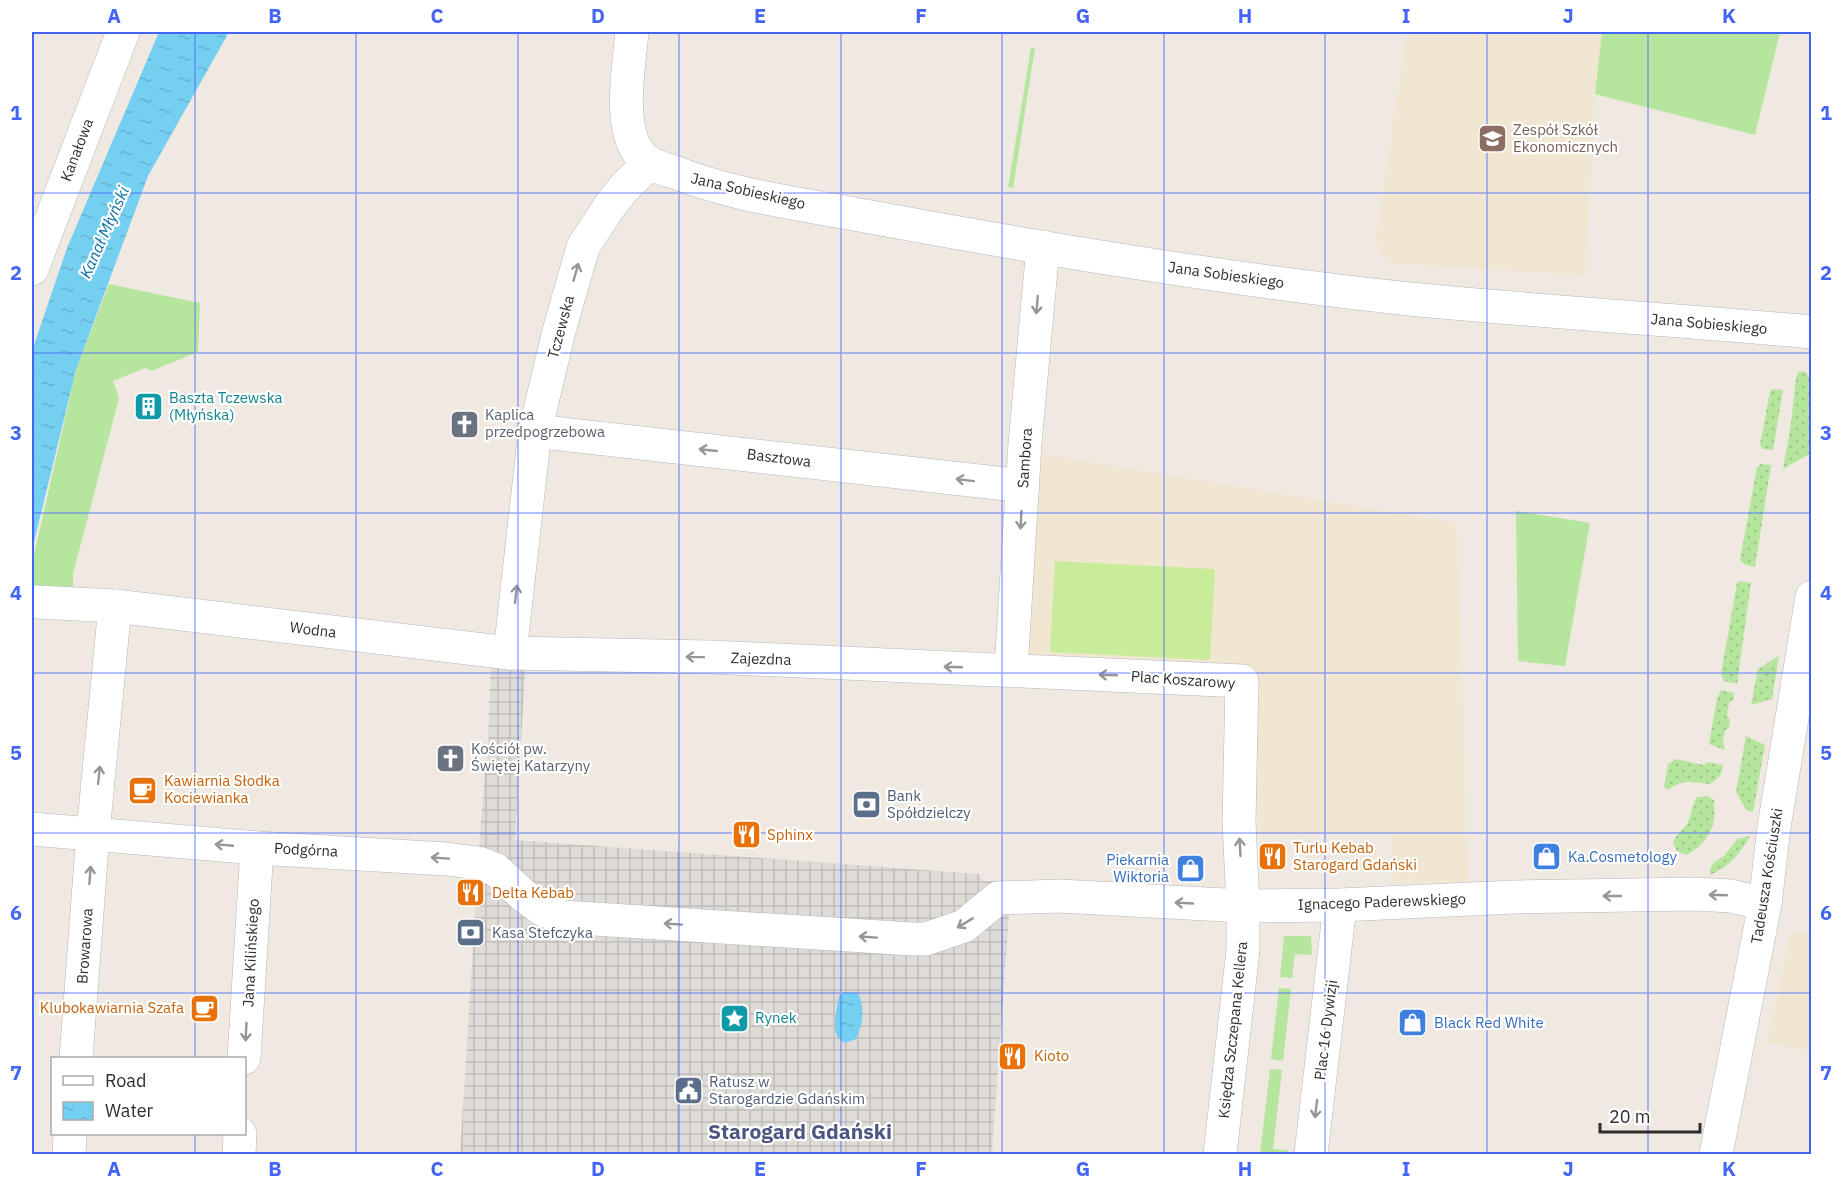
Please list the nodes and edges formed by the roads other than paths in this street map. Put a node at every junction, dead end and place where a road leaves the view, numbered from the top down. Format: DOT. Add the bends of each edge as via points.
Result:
graph roads {
  1 [pos="123,32"];
  2 [pos="632,32"];
  3 [pos="649,163"];
  4 [pos="1043,247"];
  5 [pos="32,269"];
  6 [pos="1812,332"];
  7 [pos="535,431"];
  8 [pos="1023,486"];
  9 [pos="1812,597"];
  10 [pos="37,602"];
  11 [pos="115,606"];
  12 [pos="510,652"];
  13 [pos="1011,670"];
  14 [pos="32,829"];
  15 [pos="93,833"];
  16 [pos="257,848"];
  17 [pos="998,898"];
  18 [pos="1765,904"];
  19 [pos="1340,905"];
  20 [pos="1243,906"];
  21 [pos="76,1057"];
  22 [pos="244,1057"];
  23 [pos="70,1135"];
  24 [pos="240,1135"];
  25 [pos="69,1155"];
  26 [pos="238,1155"];
  27 [pos="1220,1155"];
  28 [pos="1311,1155"];
  29 [pos="1716,1155"];
  1 -- 5 [label="street, Kanałowa"];
  2 -- 3 [label="street" via="629,132 634,148"];
  3 -- 4 [label="street, Jana Sobieskiego" via="699,182 747,194"];
  7 -- 3 [label="street, Tczewska, one-way" via="583,247 623,189"];
  4 -- 6 [label="street, Jana Sobieskiego" via="1194,272 1408,298"];
  4 -- 8 [label="street, Sambora, one-way"];
  8 -- 7 [label="street, Basztowa, one-way"];
  12 -- 7 [label="street, Tczewska, one-way"];
  8 -- 13 [label="street, Sambora, one-way"];
  9 -- 18 [label="street, Tadeusza Kościuszki"];
  10 -- 11 [label="street, Wodna"];
  11 -- 12 [label="street, Wodna"];
  15 -- 11 [label="street, one-way"];
  13 -- 12 [label="street, Zajezdna, one-way"];
  20 -- 13 [label="street, Plac Koszarowy, one-way" via="1239,822 1242,681"];
  14 -- 15 [label="street, Podgórna"];
  16 -- 15 [label="street, Podgórna, one-way"];
  21 -- 15 [label="street, Browarowa, one-way"];
  17 -- 16 [label="street, Podgórna, one-way" via="964,926 926,939 563,917 543,910 496,870 478,863"];
  16 -- 22 [label="street, Jana Kilińskiego, one-way"];
  20 -- 17 [label="street, Ignacego Paderewskiego, one-way" via="1060,896"];
  18 -- 19 [label="street, Ignacego Paderewskiego, one-way" via="1731,896 1696,894"];
  18 -- 29 [label="street, Tadeusza Kościuszki"];
  19 -- 20 [label="street, Ignacego Paderewskiego"];
  19 -- 28 [label="street, Plac 16 Dywizji, one-way"];
  20 -- 27 [label="street, Księdza Szczepana Kellera" via="1243,950"];
  23 -- 25 [label="street"];
  24 -- 26 [label="street"];
}
